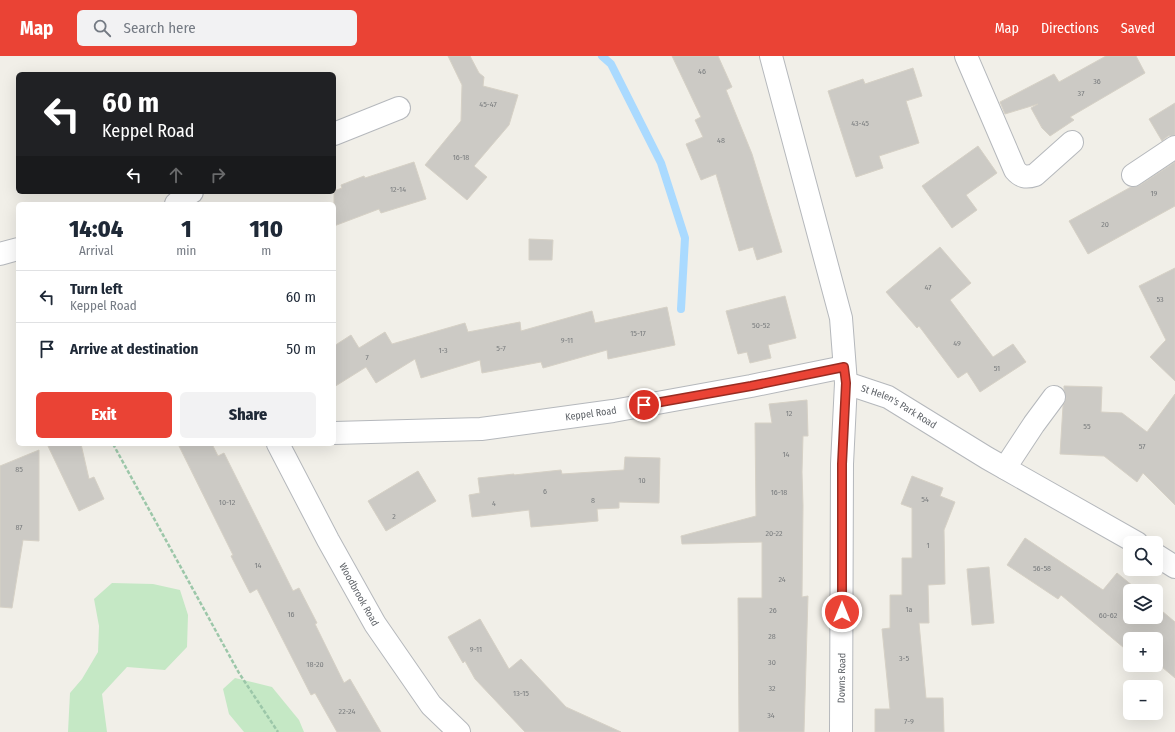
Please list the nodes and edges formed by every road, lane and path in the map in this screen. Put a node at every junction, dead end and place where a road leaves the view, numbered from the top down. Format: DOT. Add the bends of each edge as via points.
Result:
graph roads {
  1 [pos="771,56"];
  2 [pos="966,56"];
  3 [pos="399,108"];
  4 [pos="336,133"];
  5 [pos="1072,142"];
  6 [pos="1175,147"];
  7 [pos="1133,175"];
  8 [pos="187,194"];
  9 [pos="178,202"];
  10 [pos="16,250"];
  11 [pos="0,254"];
  12 [pos="845,375"];
  13 [pos="1054,397"];
  14 [pos="336,434"];
  15 [pos="114,446"];
  16 [pos="279,446"];
  17 [pos="1006,468"];
  18 [pos="1125,536"];
  19 [pos="1163,559"];
  20 [pos="1175,567"];
  21 [pos="278,732"];
  22 [pos="459,732"];
  23 [pos="841,732"];
  1 -- 12 [label="street" via="841,318"];
  2 -- 5 [label="street" via="1015,170 1020,175 1035,175"];
  3 -- 4 [label="street"];
  6 -- 7 [label="street"];
  8 -- 9 [label="street"];
  10 -- 11 [label="street"];
  12 -- 14 [label="street, Keppel Road" via="751,386 613,411 481,429"];
  12 -- 17 [label="street, St Helen's Park Road" via="888,397"];
  12 -- 23 [label="street, Downs Road" via="842,464"];
  13 -- 17 [label="street"];
  15 -- 21 [label="path" via="239,673"];
  16 -- 22 [label="street, Woodbrook Road" via="375,624 431,705"];
  17 -- 18 [label="street, St Helen's Park Road"];
  19 -- 20 [label="street"];
}
